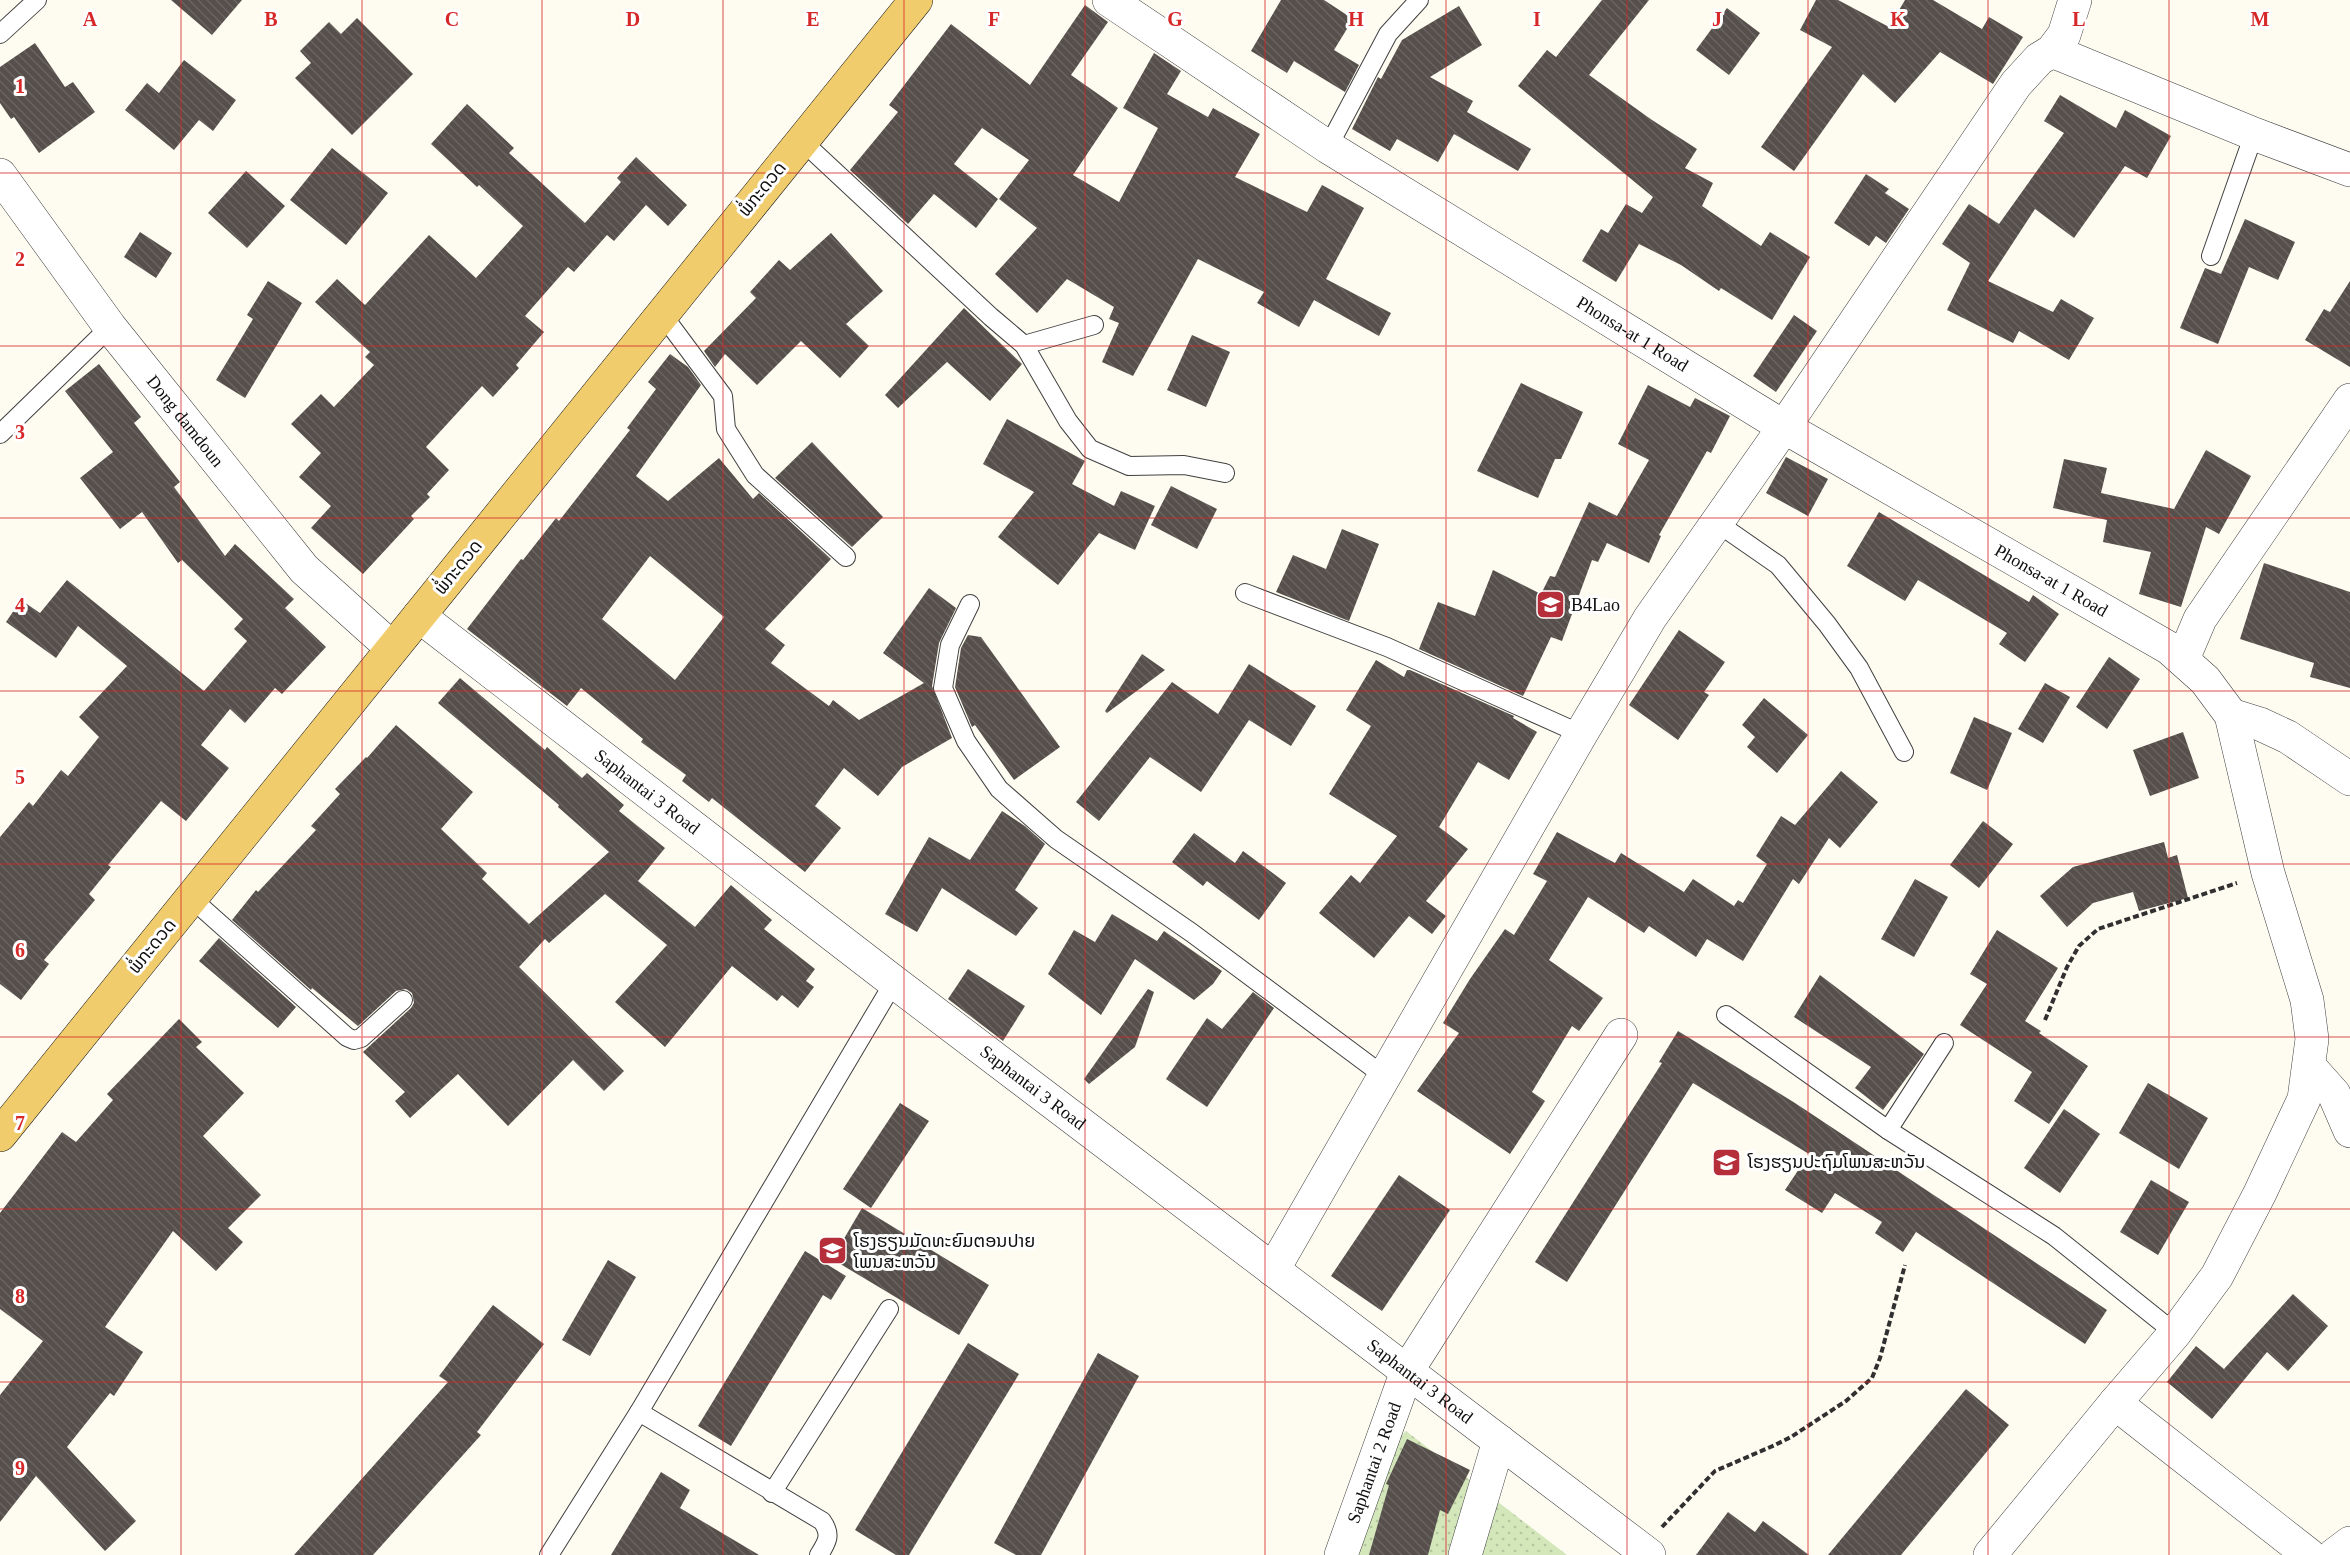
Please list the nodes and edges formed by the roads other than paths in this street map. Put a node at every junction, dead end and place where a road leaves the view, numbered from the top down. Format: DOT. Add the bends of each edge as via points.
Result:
graph roads {
  1 [pos="37,0"];
  2 [pos="915,0"];
  3 [pos="1109,0"];
  4 [pos="1419,0"];
  5 [pos="2075,0"];
  6 [pos="0,34"];
  7 [pos="2052,51"];
  8 [pos="2254,134"];
  9 [pos="801,140"];
  10 [pos="1328,147"];
  11 [pos="2350,170"];
  12 [pos="0,175"];
  13 [pos="2211,256"];
  14 [pos="662,314"];
  15 [pos="1094,325"];
  16 [pos="110,327"];
  17 [pos="1024,345"];
  18 [pos="2350,400"];
  19 [pos="1784,427"];
  20 [pos="0,434"];
  21 [pos="1225,472"];
  22 [pos="1716,522"];
  23 [pos="846,557"];
  24 [pos="1245,593"];
  25 [pos="970,604"];
  26 [pos="419,616"];
  27 [pos="392,648"];
  28 [pos="2176,653"];
  29 [pos="2230,715"];
  30 [pos="1581,734"];
  31 [pos="1904,752"];
  32 [pos="2350,779"];
  33 [pos="191,898"];
  34 [pos="894,982"];
  35 [pos="403,1000"];
  36 [pos="1726,1015"];
  37 [pos="1621,1035"];
  38 [pos="1944,1043"];
  39 [pos="2309,1066"];
  40 [pos="1384,1076"];
  41 [pos="1888,1130"];
  42 [pos="2350,1131"];
  43 [pos="0,1135"];
  44 [pos="1273,1270"];
  45 [pos="889,1309"];
  46 [pos="2175,1333"];
  47 [pos="1407,1371"];
  48 [pos="2115,1403"];
  49 [pos="639,1412"];
  50 [pos="1499,1441"];
  51 [pos="772,1493"];
  52 [pos="2350,1542"];
  53 [pos="1645,1552"];
  54 [pos="549,1555"];
  55 [pos="819,1555"];
  56 [pos="1341,1555"];
  57 [pos="1465,1555"];
  58 [pos="1990,1555"];
  59 [pos="2309,1555"];
  60 [pos="2334,1555"];
  1 -- 6 [label="lane"];
  2 -- 9 [label="main road, ພໍ່ກະດວດ"];
  3 -- 10 [label="street, Phonsa-at 1 Road"];
  4 -- 10 [label="lane" via="1388,34"];
  5 -- 7 [label="street" via="2064,35"];
  7 -- 8 [label="street"];
  7 -- 19 [label="street" via="2016,84"];
  8 -- 11 [label="street"];
  8 -- 13 [label="lane"];
  9 -- 14 [label="main road, ພໍ່ກະດວດ"];
  9 -- 17 [label="lane"];
  10 -- 19 [label="street, Phonsa-at 1 Road"];
  12 -- 16 [label="street, Dong damdoun"];
  14 -- 23 [label="lane" via="723,396 726,429 755,475"];
  14 -- 26 [label="main road, ພໍ່ກະດວດ"];
  15 -- 17 [label="lane"];
  16 -- 20 [label="lane"];
  16 -- 27 [label="street, Dong damdoun" via="304,569"];
  17 -- 21 [label="lane" via="1089,449 1129,466 1184,465"];
  18 -- 28 [label="street"];
  19 -- 22 [label="street"];
  19 -- 28 [label="street, Phonsa-at 1 Road"];
  22 -- 30 [label="street" via="1650,618"];
  22 -- 31 [label="lane" via="1778,565 1827,624 1859,668"];
  24 -- 30 [label="lane" via="1387,647"];
  25 -- 40 [label="lane" via="950,645 943,688 966,741 999,789 1056,839 1192,933"];
  26 -- 27 [label="main road, ພໍ່ກະດວດ"];
  26 -- 34 [label="street, Saphantai 3 Road"];
  27 -- 33 [label="main road, ພໍ່ກະດວດ"];
  28 -- 29 [label="street, Phonsa-at 1 Road" via="2205,680"];
  29 -- 32 [label="street" via="2288,737"];
  29 -- 39 [label="street" via="2268,873 2307,1000 2312,1039"];
  30 -- 40 [label="street"];
  33 -- 35 [label="lane" via="347,1037 361,1038"];
  33 -- 43 [label="main road, ພໍ່ກະດວດ"];
  34 -- 44 [label="street, Saphantai 3 Road"];
  34 -- 49 [label="lane"];
  36 -- 41 [label="lane"];
  37 -- 47 [label="street, Saphantai 2 Road"];
  38 -- 41 [label="lane"];
  39 -- 42 [label="street" via="2334,1094"];
  39 -- 46 [label="street" via="2304,1099 2260,1193 2217,1276"];
  40 -- 44 [label="street"];
  41 -- 46 [label="lane" via="2054,1236"];
  44 -- 47 [label="street, Saphantai 3 Road"];
  45 -- 51 [label="lane"];
  46 -- 48 [label="street"];
  47 -- 50 [label="street, Saphantai 3 Road"];
  47 -- 56 [label="street, Saphantai 2 Road"];
  48 -- 58 [label="street"];
  48 -- 59 [label="street"];
  49 -- 51 [label="lane"];
  49 -- 54 [label="lane"];
  50 -- 53 [label="street, Saphantai 3 Road"];
  50 -- 57 [label="street"];
  51 -- 55 [label="lane" via="822,1521 828,1540"];
  52 -- 60 [label="street"];
}
